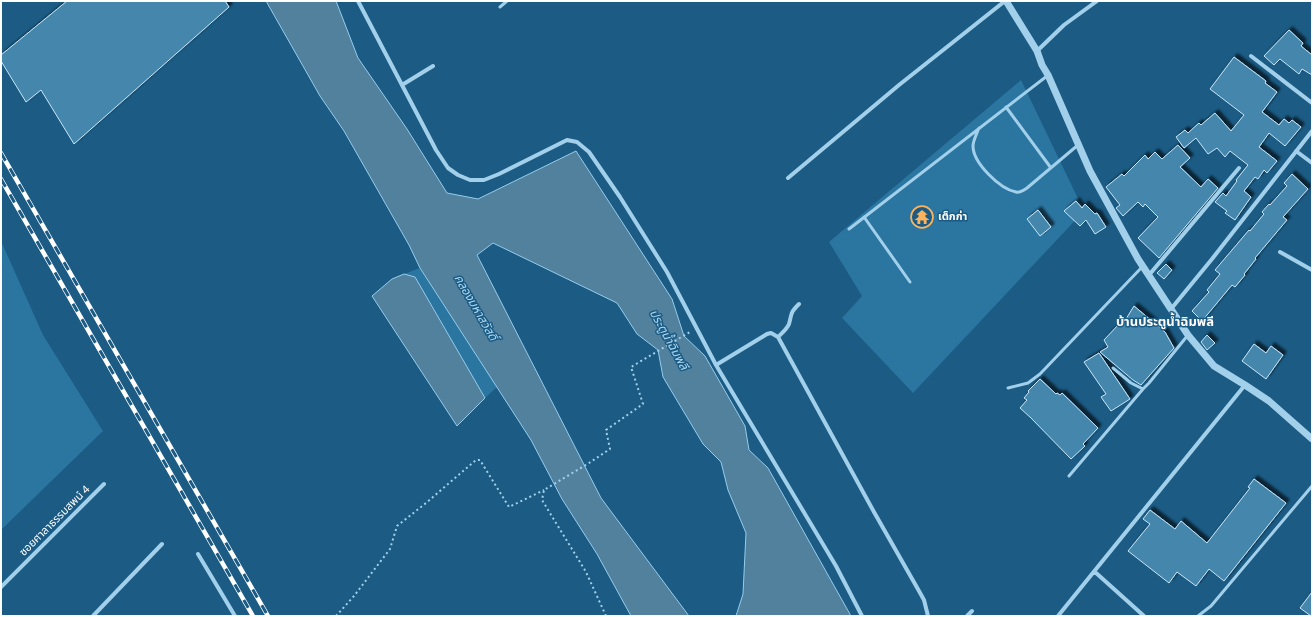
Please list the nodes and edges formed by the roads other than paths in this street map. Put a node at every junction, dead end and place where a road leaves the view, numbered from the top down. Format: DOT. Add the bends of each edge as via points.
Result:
graph roads {
  1 [pos="358,1"];
  2 [pos="507,1"];
  3 [pos="1006,1"];
  4 [pos="1097,1"];
  5 [pos="500,7"];
  6 [pos="1037,52"];
  7 [pos="1251,56"];
  8 [pos="433,66"];
  9 [pos="1048,75"];
  10 [pos="402,85"];
  11 [pos="1312,103"];
  12 [pos="1006,107"];
  13 [pos="979,128"];
  14 [pos="1312,131"];
  15 [pos="1078,145"];
  16 [pos="1296,151"];
  17 [pos="1312,162"];
  18 [pos="1051,168"];
  19 [pos="1239,168"];
  20 [pos="788,178"];
  21 [pos="864,217"];
  22 [pos="849,229"];
  23 [pos="1280,252"];
  24 [pos="1143,266"];
  25 [pos="1312,270"];
  26 [pos="1149,276"];
  27 [pos="910,282"];
  28 [pos="799,304"];
  29 [pos="1171,309"];
  30 [pos="1188,336"];
  31 [pos="778,337"];
  32 [pos="716,365"];
  33 [pos="1113,368"];
  34 [pos="1245,385"];
  35 [pos="1008,388"];
  36 [pos="1143,389"];
  37 [pos="1312,439"];
  38 [pos="1069,476"];
  39 [pos="104,484"];
  40 [pos="1312,486"];
  41 [pos="162,544"];
  42 [pos="198,554"];
  43 [pos="1094,572"];
  44 [pos="1,587"];
  45 [pos="972,611"];
  46 [pos="93,616"];
  47 [pos="235,616"];
  48 [pos="862,616"];
  49 [pos="928,616"];
  50 [pos="967,616"];
  51 [pos="1058,616"];
  52 [pos="1144,616"];
  53 [pos="1198,616"];
  1 -- 10 [label="street"];
  2 -- 5 [label="lane"];
  3 -- 6 [label="street"];
  3 -- 20 [label="street" via="899,85"];
  4 -- 6 [label="street" via="1064,25"];
  6 -- 9 [label="street"];
  7 -- 11 [label="street"];
  8 -- 10 [label="street"];
  9 -- 12 [label="lane"];
  9 -- 15 [label="street"];
  10 -- 32 [label="street" via="448,168 470,180 484,180 499,174 566,140 577,142 589,152 667,272"];
  12 -- 13 [label="lane"];
  12 -- 18 [label="lane"];
  13 -- 18 [label="lane" via="973,146 978,161 990,177 1009,190 1018,192 1027,188"];
  13 -- 21 [label="lane"];
  14 -- 16 [label="street"];
  15 -- 18 [label="lane"];
  15 -- 24 [label="street"];
  16 -- 17 [label="street"];
  16 -- 29 [label="street"];
  19 -- 26 [label="street"];
  21 -- 22 [label="lane"];
  21 -- 27 [label="lane"];
  23 -- 25 [label="street"];
  24 -- 26 [label="street"];
  24 -- 35 [label="lane" via="1040,374 1028,383"];
  26 -- 29 [label="street"];
  28 -- 31 [label="street" via="791,314 789,324"];
  29 -- 30 [label="street"];
  30 -- 34 [label="street" via="1214,366"];
  30 -- 36 [label="lane"];
  31 -- 32 [label="street" via="771,333 767,334"];
  31 -- 49 [label="street" via="924,600"];
  32 -- 48 [label="street" via="836,566"];
  33 -- 36 [label="lane"];
  34 -- 37 [label="street" via="1269,401"];
  34 -- 43 [label="street"];
  36 -- 38 [label="lane"];
  39 -- 44 [label="street, ซอยศาลาธรรมสพน์ 4"];
  40 -- 53 [label="lane" via="1211,606"];
  41 -- 46 [label="street"];
  42 -- 47 [label="street"];
  43 -- 51 [label="street"];
  43 -- 52 [label="street"];
  45 -- 50 [label="street"];
}
